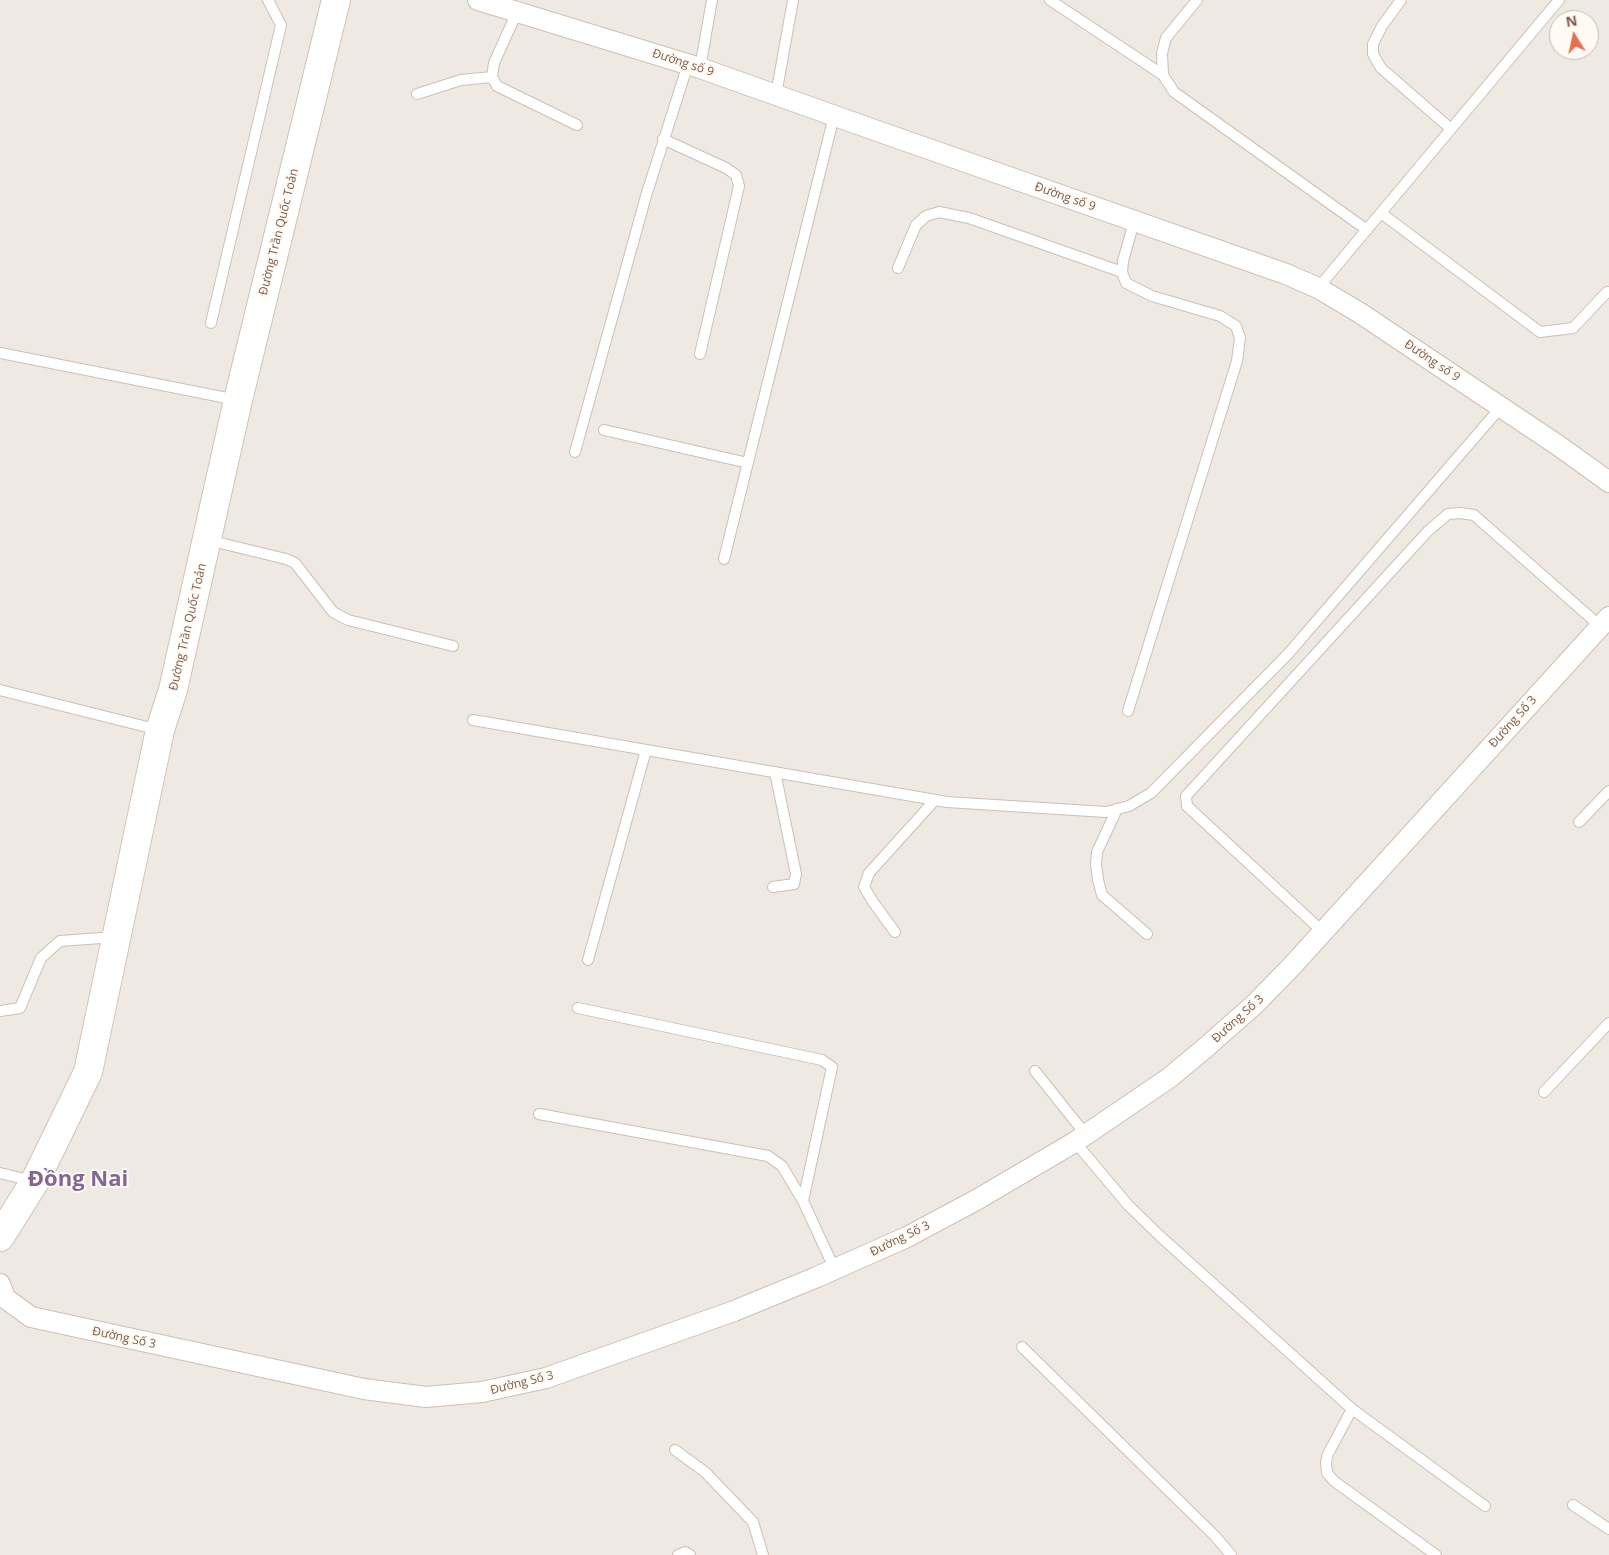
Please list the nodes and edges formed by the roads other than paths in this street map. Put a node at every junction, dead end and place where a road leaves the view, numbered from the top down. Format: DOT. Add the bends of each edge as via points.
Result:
graph roads {
  1 [pos="268,0"];
  2 [pos="336,0"];
  3 [pos="478,0"];
  4 [pos="712,0"];
  5 [pos="793,0"];
  6 [pos="1050,0"];
  7 [pos="1197,0"];
  8 [pos="1401,0"];
  9 [pos="1559,0"];
  10 [pos="517,12"];
  11 [pos="694,66"];
  12 [pos="1163,75"];
  13 [pos="492,76"];
  14 [pos="416,94"];
  15 [pos="776,95"];
  16 [pos="834,116"];
  17 [pos="577,125"];
  18 [pos="1451,129"];
  19 [pos="663,139"];
  20 [pos="1381,213"];
  21 [pos="1134,222"];
  22 [pos="1367,230"];
  23 [pos="898,268"];
  24 [pos="1122,272"];
  25 [pos="1318,288"];
  26 [pos="1609,292"];
  27 [pos="210,323"];
  28 [pos="0,353"];
  29 [pos="700,354"];
  30 [pos="238,400"];
  31 [pos="1501,407"];
  32 [pos="604,430"];
  33 [pos="575,452"];
  34 [pos="748,464"];
  35 [pos="1609,482"];
  36 [pos="208,540"];
  37 [pos="724,559"];
  38 [pos="1605,621"];
  39 [pos="453,646"];
  40 [pos="0,690"];
  41 [pos="1128,711"];
  42 [pos="473,720"];
  43 [pos="160,730"];
  44 [pos="646,750"];
  45 [pos="775,772"];
  46 [pos="1609,791"];
  47 [pos="935,800"];
  48 [pos="1116,810"];
  49 [pos="1579,822"];
  50 [pos="773,887"];
  51 [pos="895,932"];
  52 [pos="1323,932"];
  53 [pos="1147,934"];
  54 [pos="116,937"];
  55 [pos="588,960"];
  56 [pos="578,1008"];
  57 [pos="0,1011"];
  58 [pos="1609,1023"];
  59 [pos="1035,1071"];
  60 [pos="1544,1092"];
  61 [pos="539,1114"];
  62 [pos="1080,1139"];
  63 [pos="0,1173"];
  64 [pos="35,1181"];
  65 [pos="803,1201"];
  66 [pos="0,1237"];
  67 [pos="835,1270"];
  68 [pos="0,1284"];
  69 [pos="1022,1347"];
  70 [pos="1352,1409"];
  71 [pos="675,1450"];
  72 [pos="1573,1505"];
  73 [pos="1485,1506"];
  74 [pos="1609,1529"];
  75 [pos="1436,1554"];
  76 [pos="678,1555"];
  77 [pos="690,1555"];
  78 [pos="763,1555"];
  79 [pos="1231,1555"];
  1 -- 27 [label="lane" via="281,25"];
  2 -- 30 [label="main road, Đường Trần Quốc Toản"];
  3 -- 10 [label="street, Đường số 9"];
  4 -- 11 [label="lane"];
  5 -- 15 [label="lane"];
  6 -- 12 [label="lane"];
  7 -- 12 [label="lane" via="1166,38 1162,53"];
  8 -- 18 [label="lane" via="1382,26 1373,44 1373,54 1381,68"];
  9 -- 18 [label="lane"];
  10 -- 11 [label="street, Đường số 9"];
  10 -- 13 [label="lane" via="494,64"];
  11 -- 15 [label="street, Đường số 9"];
  11 -- 19 [label="lane"];
  12 -- 22 [label="lane" via="1174,92"];
  13 -- 14 [label="lane" via="461,80"];
  13 -- 17 [label="lane" via="497,86"];
  15 -- 16 [label="street, Đường số 9"];
  16 -- 21 [label="street, Đường số 9"];
  16 -- 34 [label="lane"];
  18 -- 20 [label="lane"];
  19 -- 29 [label="lane" via="726,168 736,175 739,186"];
  19 -- 33 [label="lane"];
  20 -- 22 [label="lane"];
  20 -- 26 [label="lane" via="1540,332 1572,328"];
  21 -- 24 [label="lane"];
  21 -- 25 [label="street, Đường số 9"];
  22 -- 25 [label="lane"];
  23 -- 24 [label="lane" via="916,225 926,216 939,212 969,218"];
  24 -- 41 [label="lane" via="1126,283 1152,296 1220,316 1236,326 1240,338 1237,361"];
  25 -- 31 [label="street, Đường số 9"];
  28 -- 30 [label="lane"];
  30 -- 36 [label="main road, Đường Trần Quốc Toản"];
  31 -- 35 [label="street, Đường số 9"];
  31 -- 48 [label="lane" via="1288,654 1150,793"];
  32 -- 34 [label="lane"];
  34 -- 37 [label="lane"];
  36 -- 39 [label="lane" via="295,562 333,612 348,620"];
  36 -- 43 [label="main road, Đường Trần Quốc Toản" via="173,690"];
  38 -- 52 [label="street, Đường Số 3"];
  38 -- 52 [label="lane" via="1474,515 1448,514 1428,531 1186,796 1187,806"];
  40 -- 43 [label="lane"];
  42 -- 44 [label="lane"];
  43 -- 54 [label="main road, Đường Trần Quốc Toản"];
  44 -- 45 [label="lane"];
  44 -- 55 [label="lane"];
  45 -- 47 [label="lane"];
  45 -- 50 [label="lane" via="796,874 794,884"];
  46 -- 49 [label="lane"];
  47 -- 48 [label="lane" via="1106,812"];
  47 -- 51 [label="lane" via="869,873 864,887"];
  48 -- 53 [label="lane" via="1097,852 1098,880 1102,895"];
  52 -- 62 [label="street, Đường Số 3" via="1255,1004 1204,1049 1169,1078"];
  54 -- 57 [label="lane" via="60,941 40,958 20,1008"];
  54 -- 64 [label="main road, Đường Trần Quốc Toản" via="88,1072"];
  56 -- 65 [label="lane" via="822,1060 832,1067"];
  58 -- 60 [label="lane"];
  59 -- 62 [label="lane"];
  61 -- 65 [label="lane" via="768,1156 782,1166"];
  62 -- 67 [label="street, Đường Số 3" via="907,1237"];
  62 -- 70 [label="lane" via="1128,1205 1161,1238"];
  63 -- 64 [label="lane"];
  64 -- 66 [label="main road, Đường Trần Quốc Toản"];
  65 -- 67 [label="lane"];
  67 -- 68 [label="street, Đường Số 3" via="734,1311 546,1378 482,1392 426,1397 364,1389 31,1317 5,1298"];
  69 -- 79 [label="lane"];
  70 -- 73 [label="lane"];
  70 -- 75 [label="lane" via="1328,1454 1327,1473"];
  71 -- 78 [label="lane" via="705,1472 753,1522"];
  72 -- 74 [label="lane"];
  76 -- 77 [label="lane" via="685,1552"];
}
